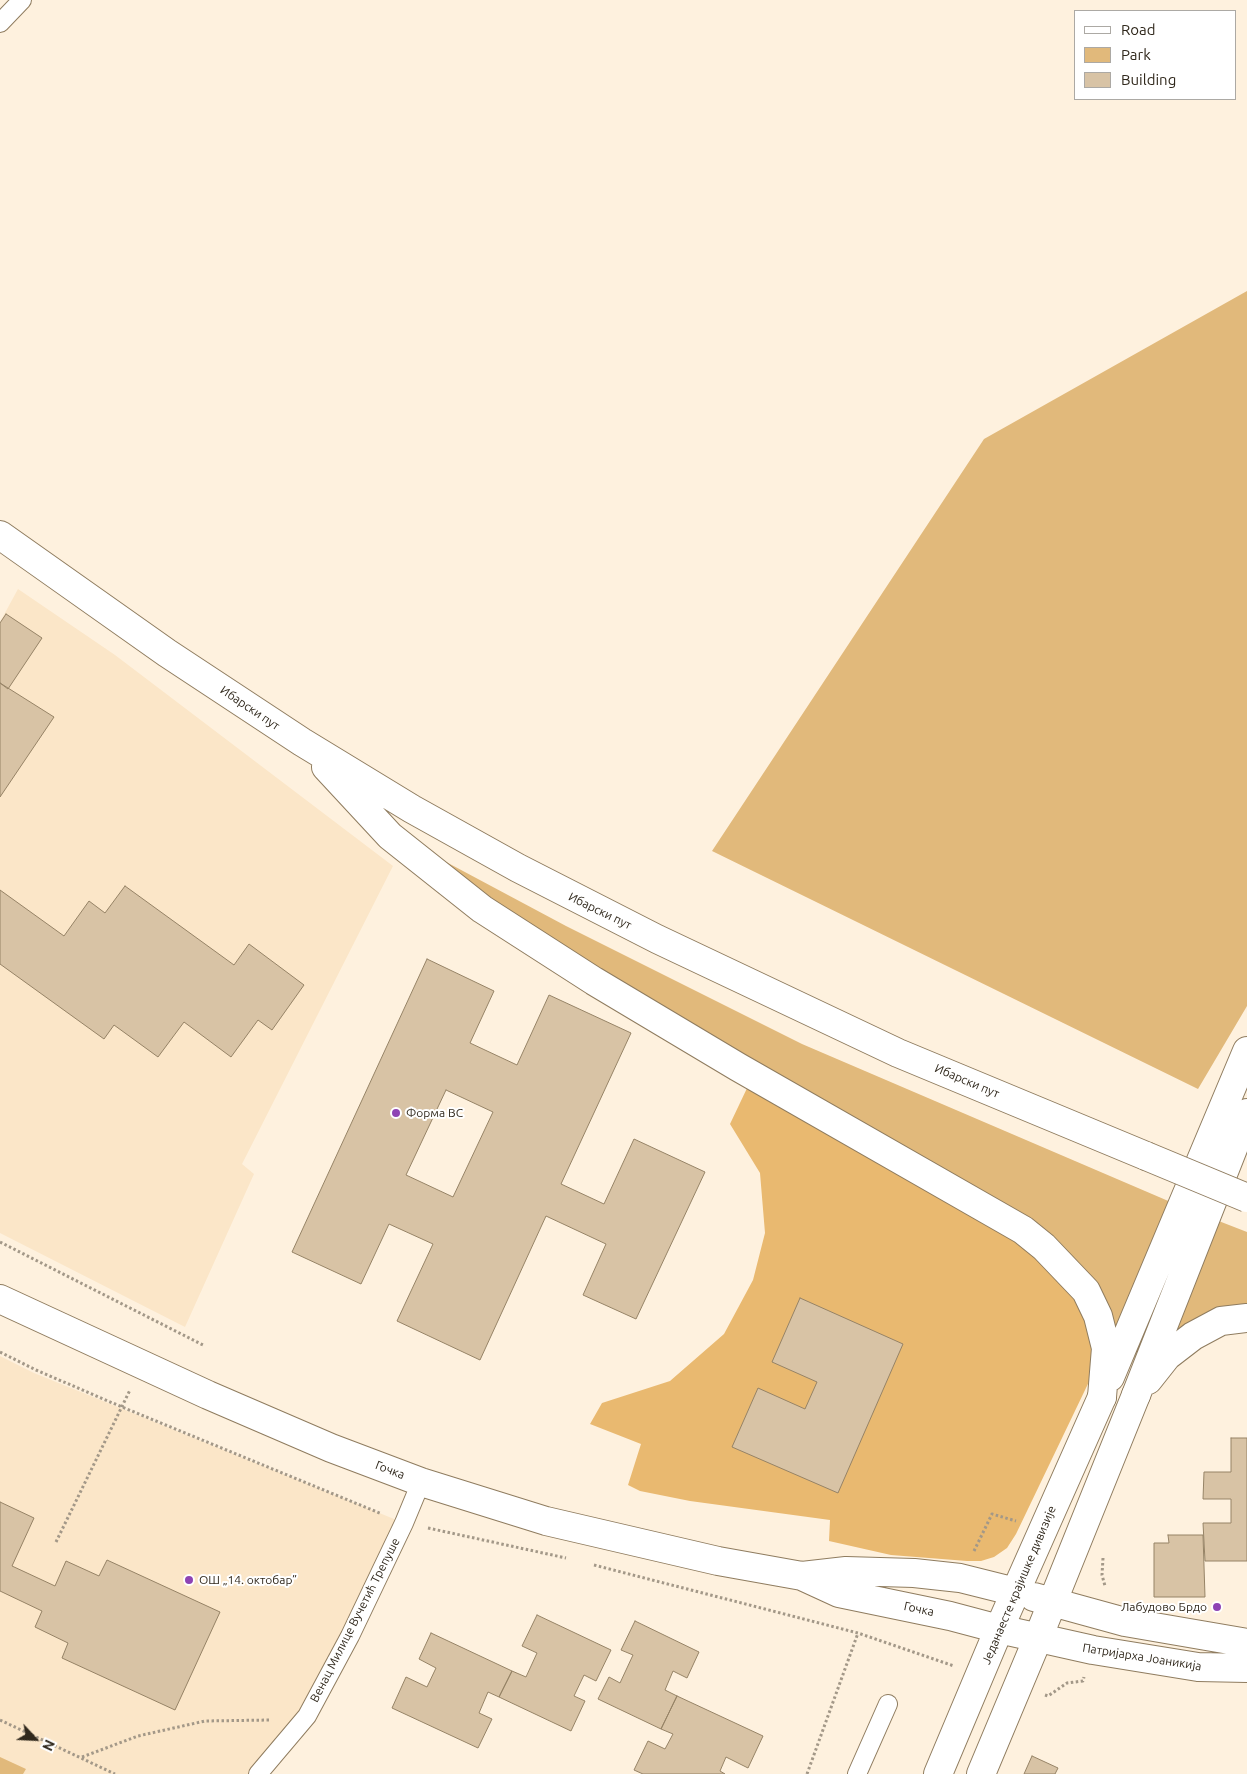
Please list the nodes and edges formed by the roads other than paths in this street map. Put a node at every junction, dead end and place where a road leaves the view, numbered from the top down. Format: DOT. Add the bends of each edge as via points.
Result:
graph roads {
  1 [pos="22,0"];
  2 [pos="3,14"];
  3 [pos="0,536"];
  4 [pos="302,742"];
  5 [pos="1247,1051"];
  6 [pos="1247,1113"];
  7 [pos="1247,1198"];
  8 [pos="0,1299"];
  9 [pos="1247,1318"];
  10 [pos="1136,1395"];
  11 [pos="1102,1397"];
  12 [pos="421,1482"];
  13 [pos="802,1576"];
  14 [pos="1016,1592"];
  15 [pos="1052,1602"];
  16 [pos="999,1629"];
  17 [pos="1038,1638"];
  18 [pos="1247,1643"];
  19 [pos="1247,1668"];
  20 [pos="888,1704"];
  21 [pos="258,1774"];
  22 [pos="857,1774"];
  23 [pos="938,1774"];
  24 [pos="981,1774"];
  1 -- 2 [label="lane"];
  3 -- 4 [label="main road, Ибарски пут"];
  4 -- 7 [label="main road, Ибарски пут, bridge" via="518,868 657,939 898,1052"];
  4 -- 11 [label="main road" via="390,836 482,909 738,1067 1023,1230 1044,1247 1086,1291 1098,1316 1106,1348"];
  5 -- 11 [label="main road, Једанаесте крајишке дивизије"];
  6 -- 10 [label="main road"];
  8 -- 12 [label="main road, Гочка" via="331,1448"];
  9 -- 10 [label="main road" via="1221,1321 1193,1336 1167,1356"];
  10 -- 15 [label="main road"];
  11 -- 14 [label="main road, Једанаесте крајишке дивизије"];
  12 -- 13 [label="main road, Гочка" via="546,1521 718,1561"];
  12 -- 21 [label="lane, Венац Милице Вучетић Трепуше" via="354,1628 307,1716"];
  13 -- 14 [label="main road, Гочка" via="846,1571 914,1573 960,1578"];
  13 -- 16 [label="main road, Гочка" via="839,1592"];
  14 -- 15 [label="main road"];
  14 -- 16 [label="main road, Једанаесте крајишке дивизије"];
  15 -- 17 [label="main road"];
  15 -- 18 [label="main road" via="1105,1617"];
  16 -- 17 [label="main road, Гочка"];
  16 -- 23 [label="main road, Једанаесте крајишке дивизије"];
  17 -- 19 [label="main road, Патријарха Јоаникија" via="1198,1667"];
  17 -- 24 [label="main road"];
  20 -- 22 [label="lane"];
}
